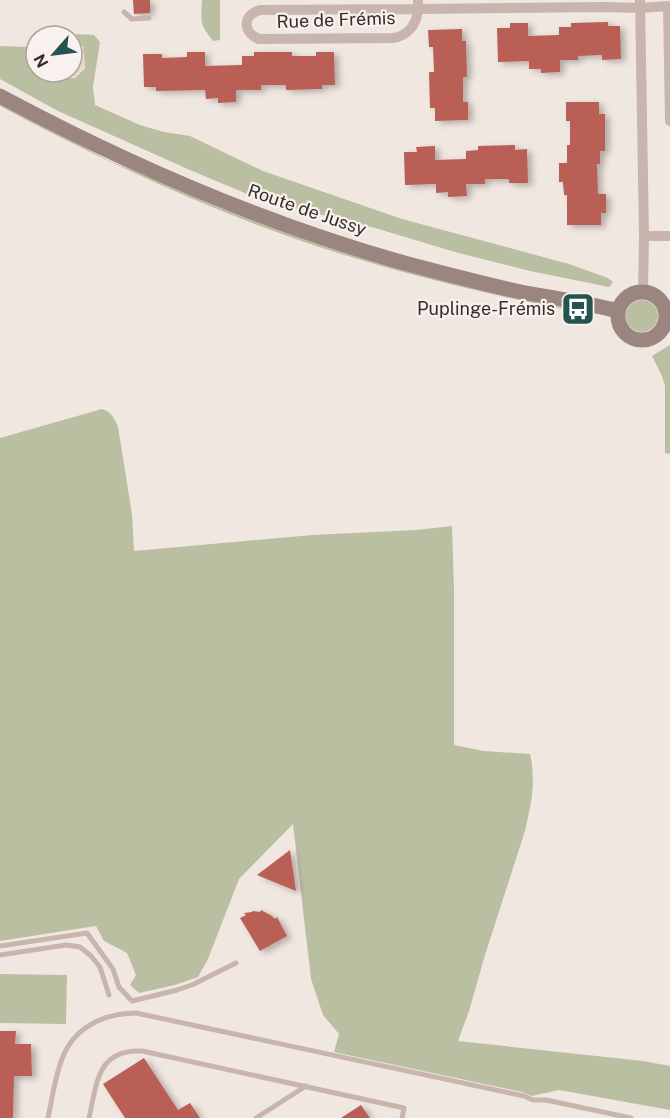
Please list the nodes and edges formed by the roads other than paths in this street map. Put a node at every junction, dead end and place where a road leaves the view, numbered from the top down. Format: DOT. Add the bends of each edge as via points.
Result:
graph roads {
  1 [pos="640,4"];
  2 [pos="418,5"];
  3 [pos="669,6"];
  4 [pos="124,12"];
  5 [pos="149,18"];
  6 [pos="0,96"];
  7 [pos="670,121"];
  8 [pos="644,236"];
  9 [pos="670,236"];
  10 [pos="643,292"];
  11 [pos="618,311"];
  12 [pos="668,317"];
  13 [pos="0,946"];
  14 [pos="0,955"];
  15 [pos="236,963"];
  16 [pos="109,995"];
  17 [pos="306,1086"];
  18 [pos="48,1118"];
  19 [pos="89,1118"];
  20 [pos="256,1118"];
  21 [pos="402,1118"];
  22 [pos="631,1118"];
  1 -- 2 [label="street, Rue de Frémis"];
  1 -- 3 [label="street, Rue de Frémis"];
  1 -- 8 [label="street"];
  2 -- 2 [label="street, Rue de Frémis" via="260,10 248,17 247,27 259,39 393,38 408,31 416,20"];
  3 -- 7 [label="street, Rue de Frémis"];
  4 -- 5 [label="lane" via="132,19"];
  6 -- 11 [label="main road, Route de Jussy" via="131,162 282,224 469,280"];
  8 -- 9 [label="street"];
  8 -- 10 [label="street"];
  10 -- 11 [label="main road" via="628,297"];
  10 -- 12 [label="main road" via="659,300"];
  11 -- 12 [label="main road" via="625,333 641,340 660,332"];
  13 -- 15 [label="lane" via="87,933 113,969 119,987 132,1000 194,984"];
  14 -- 16 [label="lane" via="66,945 80,947 100,967"];
  17 -- 19 [label="lane" via="130,1050 102,1068"];
  17 -- 20 [label="lane"];
  17 -- 21 [label="lane" via="404,1108"];
  18 -- 22 [label="lane" via="62,1058 72,1040 105,1017 136,1013"];
}
